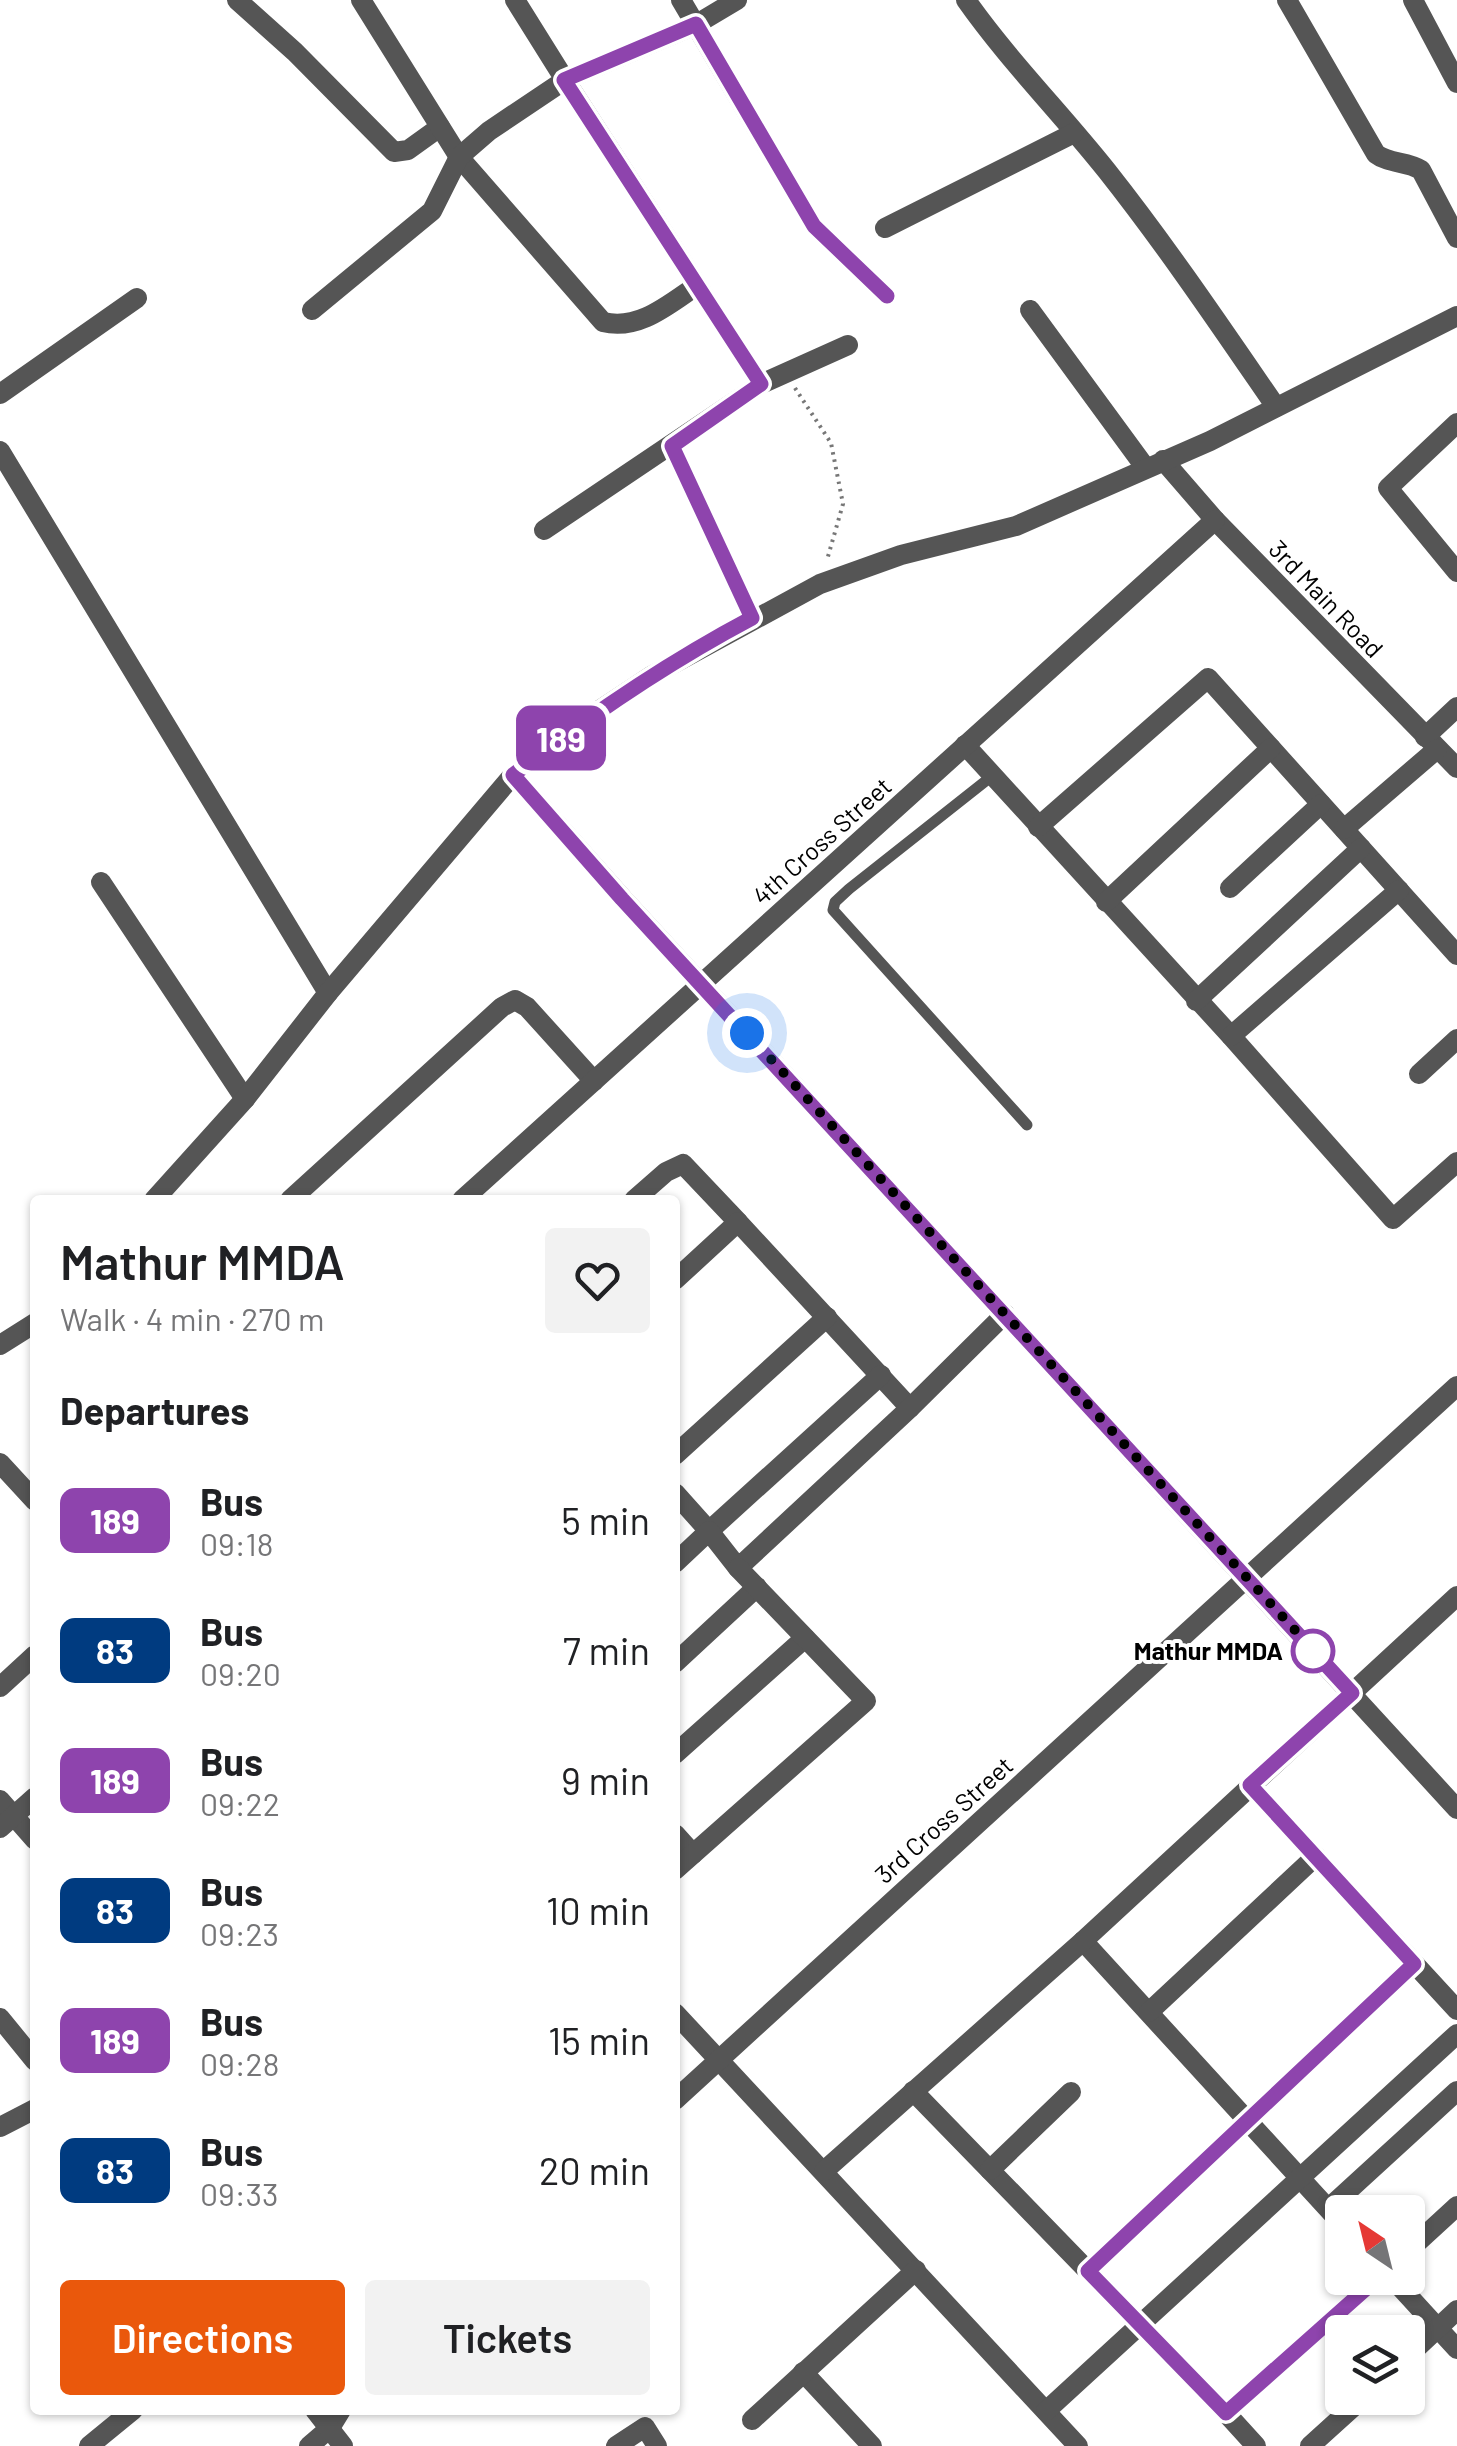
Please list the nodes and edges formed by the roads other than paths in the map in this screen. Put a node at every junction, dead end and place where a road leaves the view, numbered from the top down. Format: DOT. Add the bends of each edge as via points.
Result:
graph roads {
  1 [pos="237,0"];
  2 [pos="361,0"];
  3 [pos="515,0"];
  4 [pos="682,0"];
  5 [pos="737,0"];
  6 [pos="1287,0"];
  7 [pos="1413,0"];
  8 [pos="973,2"];
  9 [pos="696,24"];
  10 [pos="564,80"];
  11 [pos="1457,83"];
  12 [pos="440,127"];
  13 [pos="1074,133"];
  14 [pos="459,157"];
  15 [pos="885,228"];
  16 [pos="1457,238"];
  17 [pos="696,286"];
  18 [pos="887,296"];
  19 [pos="137,298"];
  20 [pos="312,310"];
  21 [pos="1030,310"];
  22 [pos="1457,316"];
  23 [pos="848,345"];
  24 [pos="761,384"];
  25 [pos="0,394"];
  26 [pos="1276,407"];
  27 [pos="1457,423"];
  28 [pos="672,446"];
  29 [pos="0,450"];
  30 [pos="1154,463"];
  31 [pos="1215,520"];
  32 [pos="544,530"];
  33 [pos="1455,564"];
  34 [pos="752,618"];
  35 [pos="1457,707"];
  36 [pos="1431,743"];
  37 [pos="964,746"];
  38 [pos="1271,748"];
  39 [pos="1457,768"];
  40 [pos="513,775"];
  41 [pos="992,776"];
  42 [pos="1321,804"];
  43 [pos="1038,827"];
  44 [pos="1344,830"];
  45 [pos="1361,848"];
  46 [pos="101,882"];
  47 [pos="1230,888"];
  48 [pos="1399,890"];
  49 [pos="1106,902"];
  50 [pos="1457,955"];
  51 [pos="702,983"];
  52 [pos="328,993"];
  53 [pos="1196,1001"];
  54 [pos="1231,1036"];
  55 [pos="1457,1039"];
  56 [pos="1420,1074"];
  57 [pos="594,1081"];
  58 [pos="245,1099"];
  59 [pos="1027,1126"];
  60 [pos="1457,1162"];
  61 [pos="159,1195"];
  62 [pos="295,1195"];
  63 [pos="468,1195"];
  64 [pos="640,1195"];
  65 [pos="738,1222"];
  66 [pos="680,1275"];
  67 [pos="1005,1314"];
  68 [pos="828,1316"];
  69 [pos="30,1326"];
  70 [pos="0,1345"];
  71 [pos="881,1375"];
  72 [pos="1457,1386"];
  73 [pos="910,1408"];
  74 [pos="680,1449"];
  75 [pos="0,1463"];
  76 [pos="30,1496"];
  77 [pos="680,1499"];
  78 [pos="709,1531"];
  79 [pos="680,1558"];
  80 [pos="738,1568"];
  81 [pos="1246,1578"];
  82 [pos="757,1587"];
  83 [pos="1455,1603"];
  84 [pos="805,1638"];
  85 [pos="680,1658"];
  86 [pos="30,1660"];
  87 [pos="0,1688"];
  88 [pos="1352,1693"];
  89 [pos="680,1750"];
  90 [pos="1250,1785"];
  91 [pos="30,1800"];
  92 [pos="1457,1809"];
  93 [pos="5,1815"];
  94 [pos="30,1836"];
  95 [pos="680,1839"];
  96 [pos="694,1854"];
  97 [pos="1316,1856"];
  98 [pos="680,1866"];
  99 [pos="1083,1941"];
  100 [pos="1414,1964"];
  101 [pos="1457,2010"];
  102 [pos="1150,2012"];
  103 [pos="0,2018"];
  104 [pos="680,2018"];
  105 [pos="1457,2034"];
  106 [pos="30,2054"];
  107 [pos="718,2060"];
  108 [pos="913,2091"];
  109 [pos="1457,2091"];
  110 [pos="1071,2092"];
  111 [pos="680,2095"];
  112 [pos="30,2112"];
  113 [pos="1248,2120"];
  114 [pos="0,2127"];
  115 [pos="990,2170"];
  116 [pos="824,2172"];
  117 [pos="1301,2178"];
  118 [pos="1356,2195"];
  119 [pos="1325,2204"];
  120 [pos="1457,2206"];
  121 [pos="1425,2235"];
  122 [pos="916,2270"];
  123 [pos="1088,2271"];
  124 [pos="1359,2295"];
  125 [pos="1408,2295"];
  126 [pos="1457,2310"];
  127 [pos="1138,2326"];
  128 [pos="1438,2328"];
  129 [pos="1425,2340"];
  130 [pos="1457,2348"];
  131 [pos="803,2372"];
  132 [pos="1046,2411"];
  133 [pos="1226,2413"];
  134 [pos="118,2415"];
  135 [pos="634,2415"];
  136 [pos="1344,2415"];
  137 [pos="336,2419"];
  138 [pos="752,2420"];
  139 [pos="645,2428"];
  140 [pos="89,2446"];
  141 [pos="309,2446"];
  142 [pos="343,2446"];
  143 [pos="616,2446"];
  144 [pos="657,2446"];
  145 [pos="872,2446"];
  146 [pos="1078,2446"];
  147 [pos="1256,2446"];
  148 [pos="1310,2446"];
  1 -- 12 [label="street" via="394,152"];
  2 -- 12 [label="street"];
  3 -- 10 [label="street"];
  4 -- 9 [label="street"];
  5 -- 9 [label="street"];
  6 -- 16 [label="street" via="1376,154 1421,170"];
  7 -- 11 [label="street"];
  8 -- 13 [label="street" via="990,34"];
  9 -- 10 [label="street"];
  9 -- 18 [label="street" via="814,226"];
  10 -- 14 [label="street"];
  10 -- 17 [label="street"];
  12 -- 14 [label="street"];
  13 -- 15 [label="street"];
  13 -- 26 [label="street" via="1159,238"];
  14 -- 17 [label="street" via="603,322 638,321"];
  14 -- 20 [label="street" via="432,211"];
  17 -- 24 [label="street"];
  19 -- 25 [label="street"];
  21 -- 30 [label="street, 3rd Main Road"];
  22 -- 26 [label="street"];
  23 -- 24 [label="street"];
  24 -- 28 [label="street"];
  26 -- 30 [label="street"];
  27 -- 33 [label="street" via="1388,488"];
  28 -- 32 [label="street"];
  28 -- 34 [label="street"];
  29 -- 52 [label="street"];
  30 -- 31 [label="street, 3rd Main Road"];
  30 -- 34 [label="street" via="1016,526 901,555"];
  31 -- 36 [label="street, 3rd Main Road"];
  31 -- 37 [label="street, 4th Cross Street"];
  34 -- 40 [label="street" via="651,676"];
  35 -- 36 [label="street"];
  36 -- 39 [label="street, 3rd Main Road"];
  36 -- 44 [label="street"];
  37 -- 41 [label="street"];
  37 -- 51 [label="street, 4th Cross Street"];
  38 -- 42 [label="street"];
  38 -- 43 [label="street" via="1208,678"];
  38 -- 49 [label="street"];
  40 -- 51 [label="street"];
  40 -- 52 [label="street"];
  41 -- 43 [label="street"];
  41 -- 59 [label="lane" via="849,889 833,910"];
  42 -- 44 [label="street"];
  42 -- 47 [label="street"];
  43 -- 49 [label="street"];
  44 -- 45 [label="street"];
  45 -- 48 [label="street"];
  45 -- 53 [label="street"];
  46 -- 58 [label="street"];
  48 -- 50 [label="street"];
  48 -- 54 [label="street"];
  49 -- 53 [label="street"];
  51 -- 57 [label="street, 4th Cross Street"];
  51 -- 67 [label="street"];
  52 -- 58 [label="street"];
  53 -- 54 [label="street"];
  54 -- 60 [label="street" via="1393,1220"];
  55 -- 56 [label="street"];
  57 -- 62 [label="street" via="515,1000"];
  57 -- 63 [label="street, 4th Cross Street"];
  58 -- 61 [label="street"];
  64 -- 65 [label="street" via="682,1164"];
  65 -- 66 [label="street"];
  65 -- 68 [label="street"];
  67 -- 73 [label="street"];
  67 -- 81 [label="street"];
  68 -- 71 [label="street"];
  68 -- 74 [label="street"];
  69 -- 70 [label="street"];
  71 -- 73 [label="street"];
  71 -- 78 [label="street"];
  72 -- 81 [label="street, 3rd Cross Street"];
  73 -- 80 [label="street"];
  75 -- 76 [label="street"];
  77 -- 78 [label="street"];
  78 -- 79 [label="street"];
  78 -- 80 [label="street"];
  80 -- 82 [label="street"];
  81 -- 88 [label="street"];
  81 -- 107 [label="street, 3rd Cross Street"];
  82 -- 84 [label="street"];
  82 -- 85 [label="street"];
  83 -- 88 [label="street"];
  84 -- 89 [label="street"];
  84 -- 96 [label="street" via="866,1701"];
  86 -- 87 [label="street"];
  88 -- 90 [label="street"];
  88 -- 92 [label="street"];
  90 -- 97 [label="street"];
  90 -- 99 [label="street"];
  91 -- 93 [label="street"];
  93 -- 94 [label="street"];
  95 -- 96 [label="street"];
  96 -- 98 [label="street"];
  97 -- 100 [label="street"];
  97 -- 102 [label="street"];
  99 -- 102 [label="street"];
  99 -- 108 [label="street"];
  100 -- 101 [label="street"];
  100 -- 113 [label="street"];
  102 -- 113 [label="street"];
  103 -- 106 [label="street"];
  104 -- 107 [label="street"];
  105 -- 117 [label="street"];
  107 -- 111 [label="street, 3rd Cross Street"];
  107 -- 116 [label="street"];
  108 -- 115 [label="street"];
  108 -- 116 [label="street"];
  109 -- 118 [label="street"];
  110 -- 115 [label="street"];
  112 -- 114 [label="street"];
  113 -- 117 [label="street"];
  113 -- 123 [label="street"];
  115 -- 123 [label="street"];
  116 -- 122 [label="street"];
  117 -- 119 [label="street"];
  117 -- 127 [label="street"];
  120 -- 121 [label="street"];
  122 -- 131 [label="street"];
  122 -- 132 [label="street"];
  123 -- 127 [label="street"];
  124 -- 133 [label="street"];
  125 -- 128 [label="street"];
  126 -- 128 [label="street"];
  127 -- 132 [label="street"];
  127 -- 133 [label="street"];
  128 -- 129 [label="street"];
  128 -- 130 [label="street"];
  131 -- 138 [label="street"];
  131 -- 145 [label="street"];
  132 -- 146 [label="street"];
  133 -- 147 [label="street"];
  134 -- 140 [label="street"];
  135 -- 139 [label="street"];
  136 -- 148 [label="street"];
  137 -- 141 [label="street"];
  137 -- 142 [label="street"];
  139 -- 143 [label="street"];
  139 -- 144 [label="street"];
}
